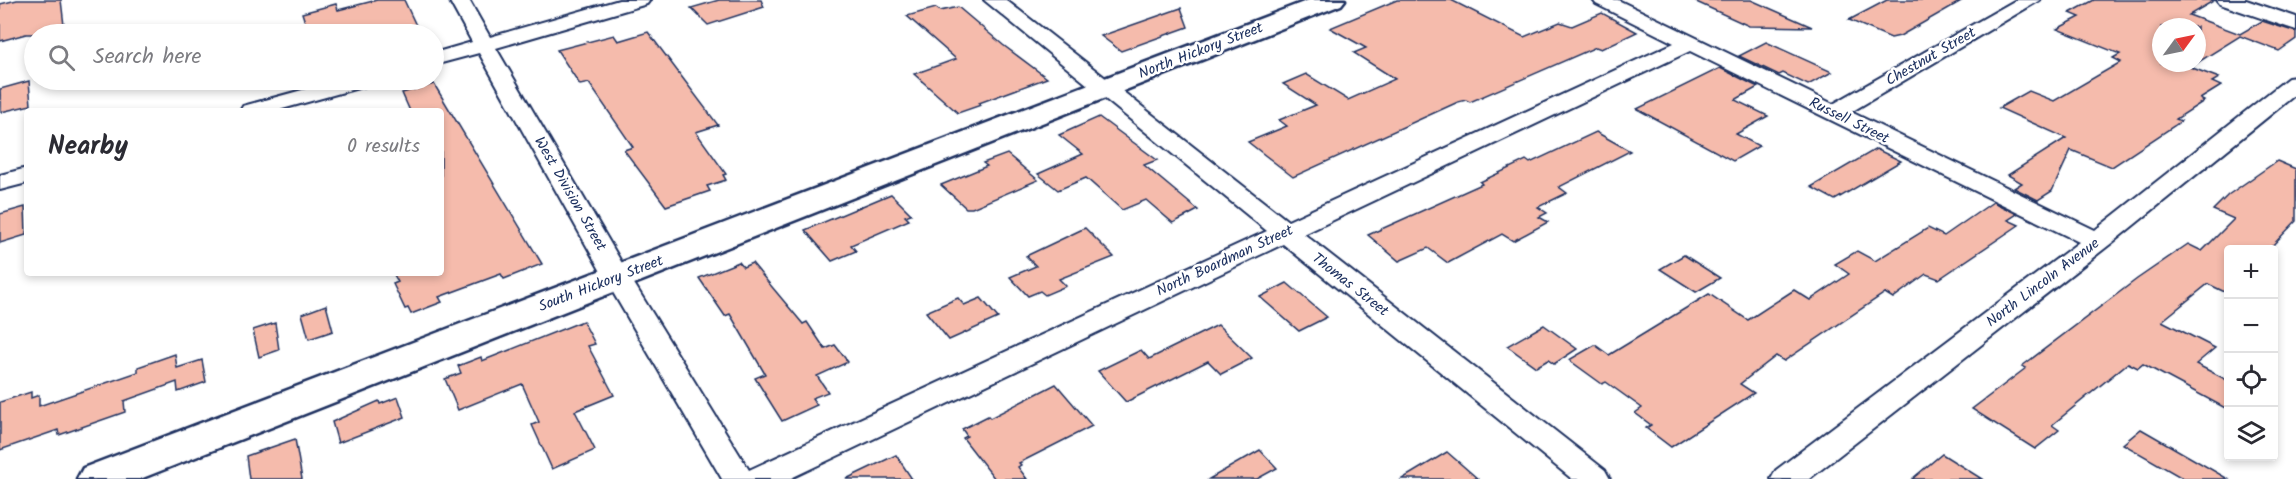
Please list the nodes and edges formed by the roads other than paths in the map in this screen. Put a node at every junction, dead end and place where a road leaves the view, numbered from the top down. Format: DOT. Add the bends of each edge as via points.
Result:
graph roads {
  1 [pos="459,0"];
  2 [pos="640,0"];
  3 [pos="994,0"];
  4 [pos="1332,0"];
  5 [pos="1603,0"];
  6 [pos="2030,0"];
  7 [pos="2227,0"];
  8 [pos="2296,24"];
  9 [pos="1690,43"];
  10 [pos="484,44"];
  11 [pos="444,56"];
  12 [pos="2296,83"];
  13 [pos="1105,88"];
  14 [pos="326,90"];
  15 [pos="262,108"];
  16 [pos="1833,113"];
  17 [pos="24,176"];
  18 [pos="0,183"];
  19 [pos="1284,233"];
  20 [pos="2097,241"];
  21 [pos="617,277"];
  22 [pos="97,479"];
  23 [pos="738,479"];
  24 [pos="760,479"];
  25 [pos="1594,479"];
  26 [pos="1786,479"];
  1 -- 10 [label="street, West Division Street"];
  2 -- 10 [label="street"];
  3 -- 13 [label="street, Thomas Street"];
  4 -- 13 [label="street, North Hickory Street"];
  5 -- 9 [label="street, Russell Street"];
  6 -- 16 [label="street, Chestnut Street"];
  7 -- 8 [label="street"];
  9 -- 16 [label="street, Russell Street"];
  9 -- 19 [label="street, North Boardman Street"];
  10 -- 11 [label="street"];
  10 -- 21 [label="street, West Division Street"];
  12 -- 20 [label="street, North Lincoln Avenue"];
  13 -- 19 [label="street, Thomas Street"];
  13 -- 21 [label="street, South Hickory Street"];
  14 -- 15 [label="street"];
  16 -- 20 [label="street, Russell Street"];
  17 -- 18 [label="street"];
  19 -- 24 [label="street, North Boardman Street"];
  19 -- 25 [label="street, Thomas Street"];
  20 -- 26 [label="street, North Lincoln Avenue"];
  21 -- 22 [label="street, South Hickory Street"];
  21 -- 23 [label="street, West Division Street"];
}
